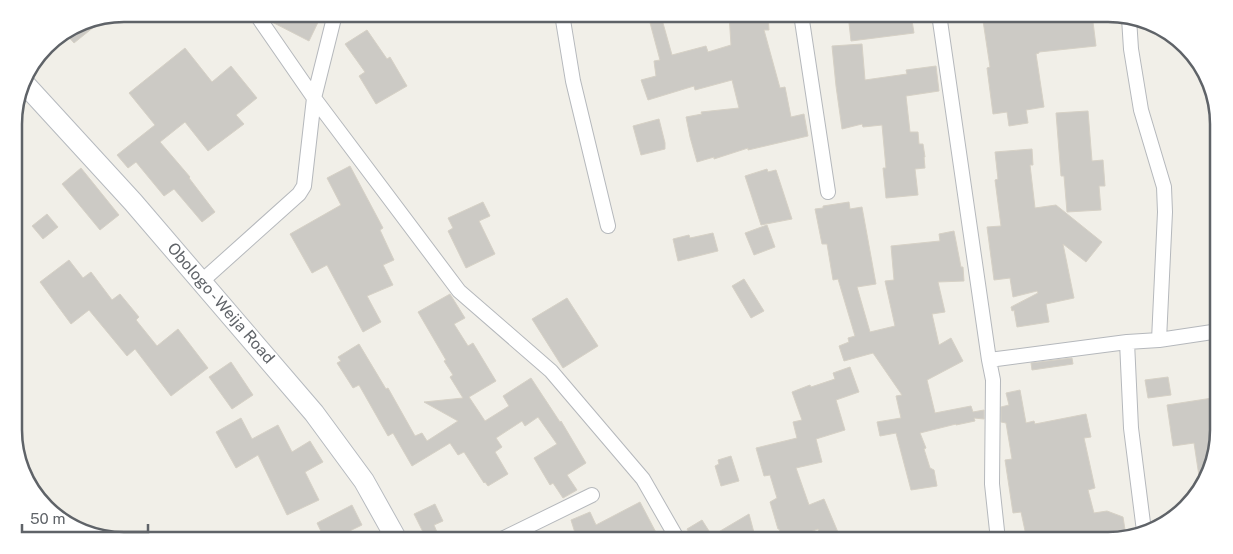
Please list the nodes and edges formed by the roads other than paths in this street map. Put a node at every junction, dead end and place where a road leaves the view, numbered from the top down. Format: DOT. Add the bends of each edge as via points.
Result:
graph roads {
  1 [pos="262,22"];
  2 [pos="333,22"];
  3 [pos="563,22"];
  4 [pos="802,22"];
  5 [pos="940,22"];
  6 [pos="1129,24"];
  7 [pos="30,88"];
  8 [pos="314,98"];
  9 [pos="828,192"];
  10 [pos="608,226"];
  11 [pos="202,281"];
  12 [pos="1210,332"];
  13 [pos="1159,340"];
  14 [pos="1127,342"];
  15 [pos="989,360"];
  16 [pos="592,495"];
  17 [pos="1143,525"];
  18 [pos="673,531"];
  19 [pos="997,531"];
  20 [pos="393,532"];
  21 [pos="517,532"];
  1 -- 8 [label="street"];
  2 -- 8 [label="street"];
  3 -- 10 [label="street" via="573,81"];
  4 -- 9 [label="street"];
  5 -- 15 [label="street"];
  6 -- 13 [label="street" via="1140,110 1164,187"];
  7 -- 11 [label="street, Obologo - Weija Road"];
  8 -- 11 [label="street" via="304,186"];
  8 -- 18 [label="street" via="459,291 551,370 643,479"];
  11 -- 20 [label="street, Obologo - Weija Road" via="314,413 364,481"];
  12 -- 13 [label="street"];
  13 -- 14 [label="street"];
  14 -- 15 [label="street"];
  14 -- 17 [label="street" via="1131,428"];
  15 -- 19 [label="street" via="993,380 992,484"];
  16 -- 21 [label="street"];
}
